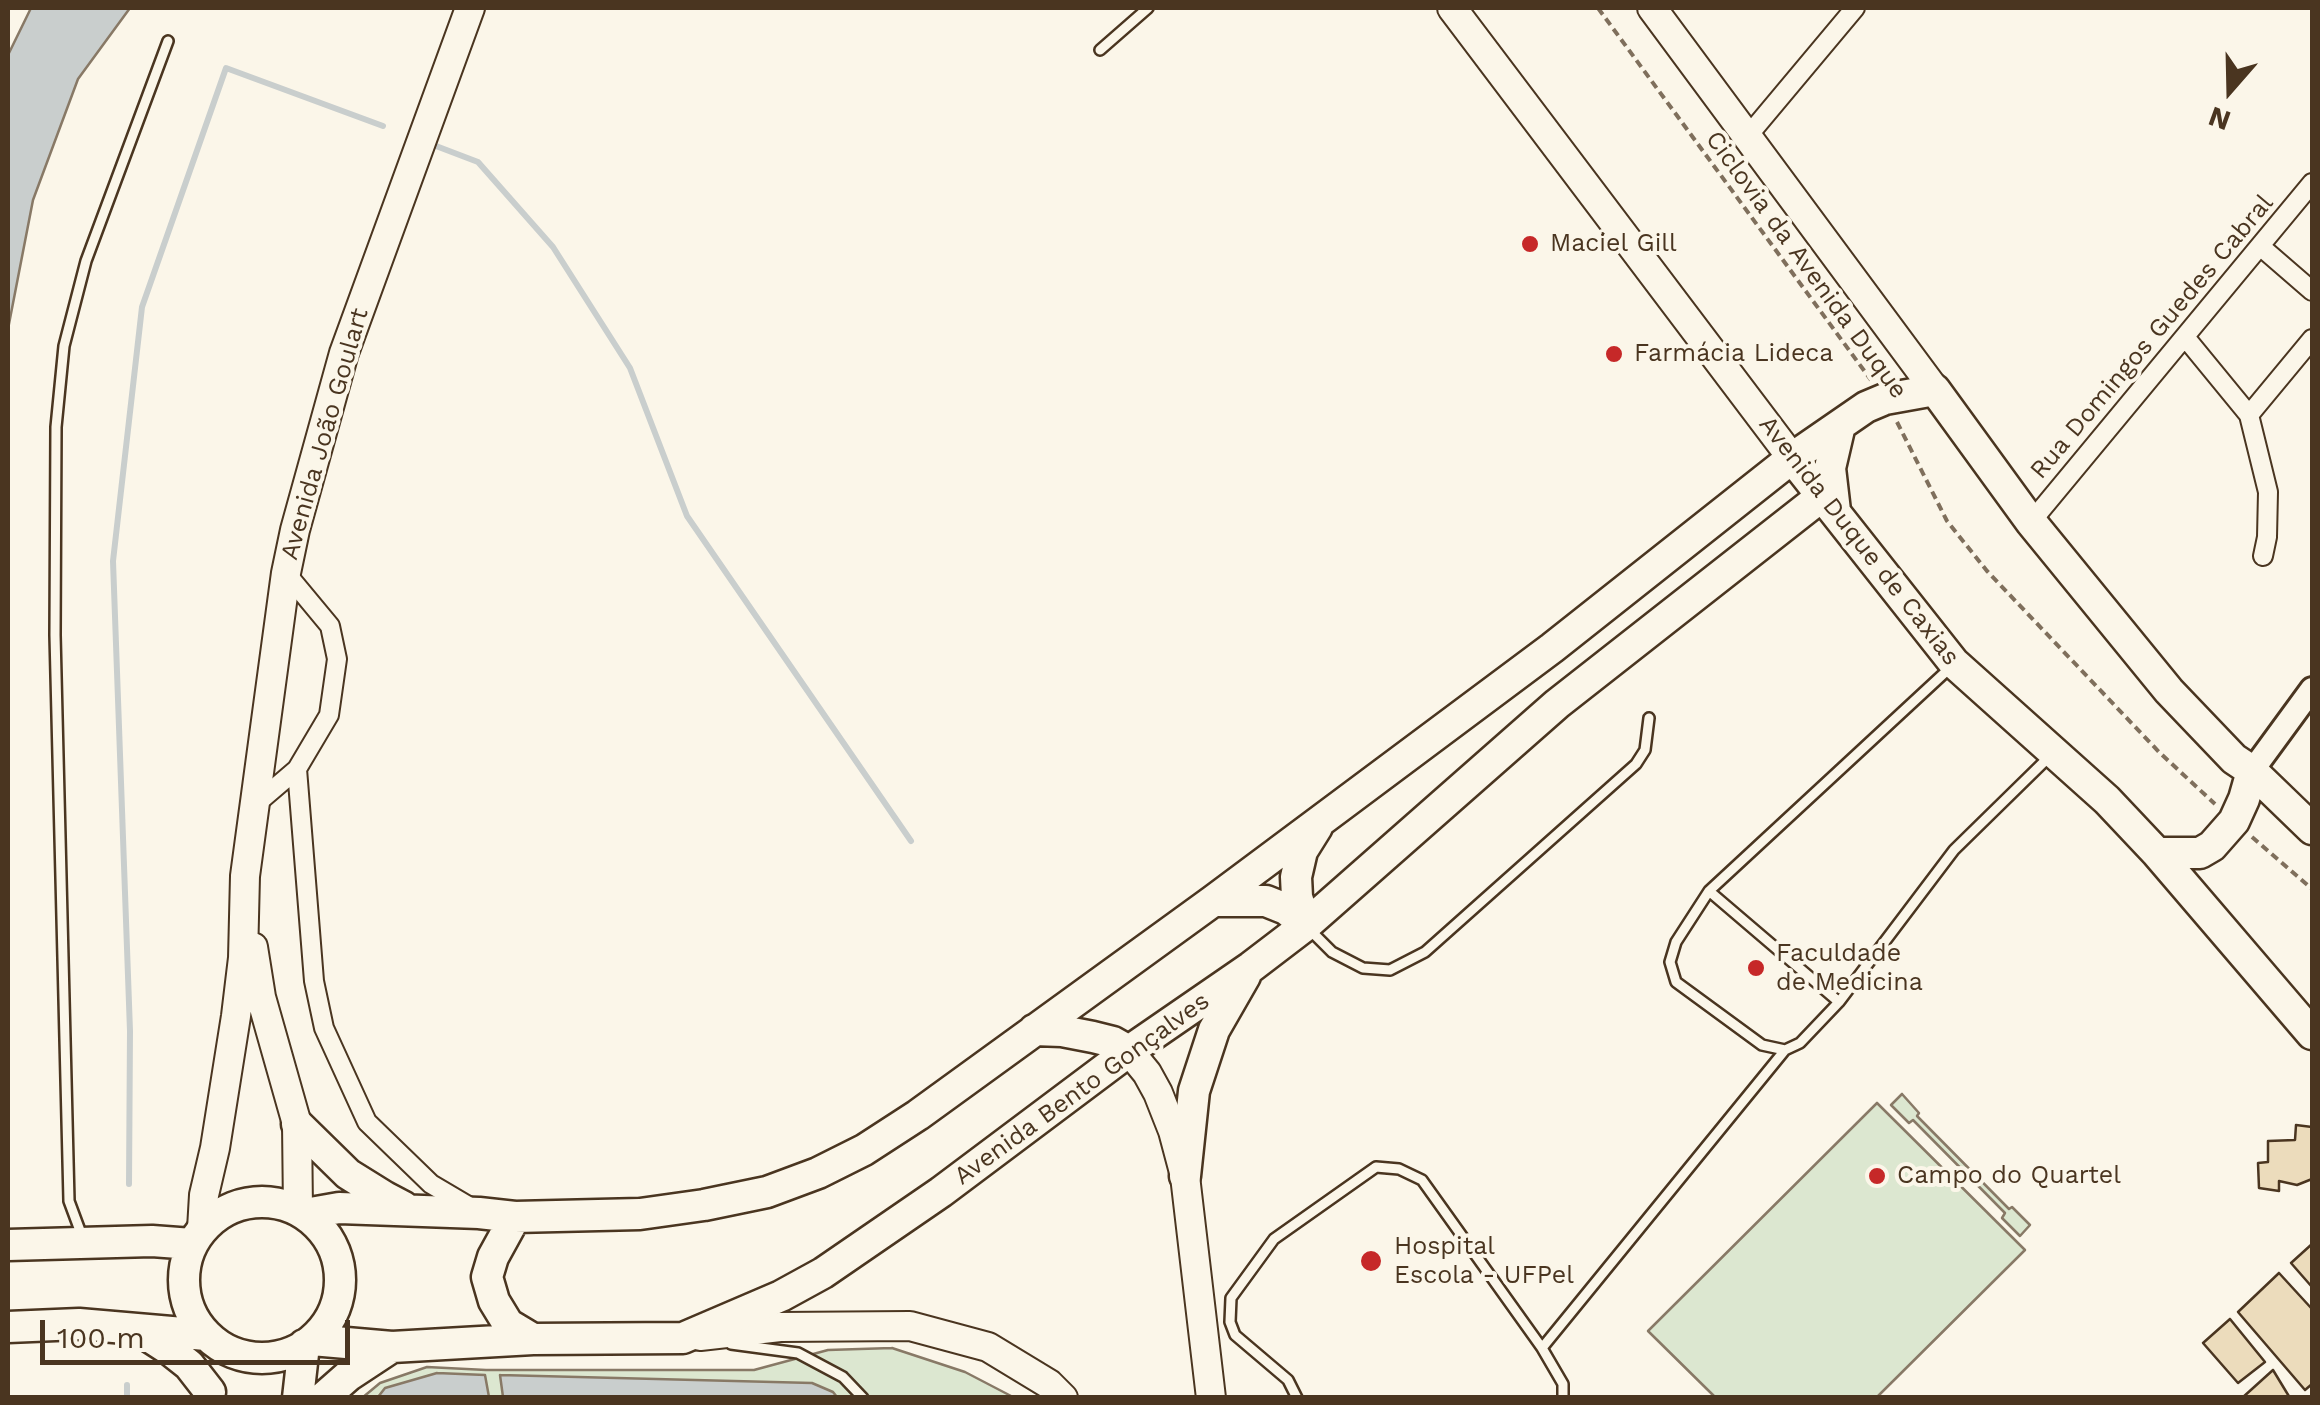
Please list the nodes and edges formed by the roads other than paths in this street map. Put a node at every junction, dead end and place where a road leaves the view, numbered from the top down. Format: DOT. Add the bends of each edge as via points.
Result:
graph roads {
  1 [pos="470,8"];
  2 [pos="1148,8"];
  3 [pos="1452,8"];
  4 [pos="1652,8"];
  5 [pos="1855,8"];
  6 [pos="168,41"];
  7 [pos="1100,50"];
  8 [pos="1747,136"];
  9 [pos="2312,183"];
  10 [pos="2260,246"];
  11 [pos="2312,290"];
  12 [pos="2185,337"];
  13 [pos="2312,340"];
  14 [pos="1935,390"];
  15 [pos="2248,416"];
  16 [pos="1840,425"];
  17 [pos="1792,458"];
  18 [pos="1829,505"];
  19 [pos="2031,522"];
  20 [pos="2263,556"];
  21 [pos="286,572"];
  22 [pos="1954,663"];
  23 [pos="2312,690"];
  24 [pos="1649,718"];
  25 [pos="2054,752"];
  26 [pos="297,769"];
  27 [pos="2252,771"];
  28 [pos="256,804"];
  29 [pos="1320,820"];
  30 [pos="2312,828"];
  31 [pos="2158,853"];
  32 [pos="245,876"];
  33 [pos="1709,891"];
  34 [pos="1212,901"];
  35 [pos="1306,925"];
  36 [pos="1251,966"];
  37 [pos="1839,1002"];
  38 [pos="1034,1030"];
  39 [pos="2312,1034"];
  40 [pos="1785,1050"];
  41 [pos="1129,1051"];
  42 [pos="298,1124"];
  43 [pos="1185,1176"];
  44 [pos="412,1210"];
  45 [pos="301,1212"];
  46 [pos="478,1213"];
  47 [pos="515,1217"];
  48 [pos="197,1236"];
  49 [pos="78,1243"];
  50 [pos="8,1245"];
  51 [pos="8,1327"];
  52 [pos="136,1329"];
  53 [pos="210,1338"];
  54 [pos="683,1338"];
  55 [pos="533,1339"];
  56 [pos="308,1343"];
  57 [pos="392,1347"];
  58 [pos="1542,1348"];
  59 [pos="211,1395"];
  60 [pos="298,1398"];
  61 [pos="322,1398"];
  62 [pos="863,1398"];
  63 [pos="1063,1398"];
  64 [pos="1211,1398"];
  65 [pos="1298,1398"];
  66 [pos="1563,1398"];
  1 -- 21 [label="main road, Avenida João Goulart" via="344,353"];
  2 -- 7 [label="lane"];
  3 -- 17 [label="main road, Avenida Duque de Caxias"];
  4 -- 8 [label="main road"];
  5 -- 8 [label="street"];
  6 -- 49 [label="lane" via="86,261 64,346 56,427 69,1201"];
  8 -- 14 [label="main road"];
  9 -- 10 [label="street, Rua Domingos Guedes Cabral"];
  10 -- 11 [label="street"];
  10 -- 12 [label="street, Rua Domingos Guedes Cabral"];
  12 -- 15 [label="street"];
  12 -- 19 [label="street, Rua Domingos Guedes Cabral"];
  13 -- 15 [label="street"];
  14 -- 16 [label="main road" via="1885,399"];
  14 -- 19 [label="main road"];
  15 -- 20 [label="street" via="2268,492"];
  16 -- 17 [label="main road"];
  16 -- 18 [label="main road"];
  17 -- 18 [label="main road, Avenida Duque de Caxias"];
  17 -- 29 [label="main road"];
  18 -- 22 [label="main road, Avenida Duque de Caxias"];
  18 -- 35 [label="main road, Avenida Bento Gonçalves" via="1557,704"];
  19 -- 27 [label="main road" via="2169,691"];
  21 -- 26 [label="street" via="330,626 337,659 329,715"];
  21 -- 28 [label="main road, Avenida João Goulart"];
  22 -- 25 [label="main road, Avenida Duque de Caxias"];
  22 -- 33 [label="lane"];
  23 -- 27 [label="street"];
  24 -- 35 [label="lane" via="1636,764 1426,952 1390,970 1363,968 1332,952"];
  25 -- 31 [label="main road, Avenida Duque de Caxias"];
  25 -- 37 [label="lane" via="1954,850"];
  26 -- 28 [label="street"];
  26 -- 46 [label="street" via="314,981 324,1028 368,1122 431,1184"];
  27 -- 30 [label="main road"];
  27 -- 31 [label="main road" via="2234,820 2212,846 2200,853"];
  28 -- 32 [label="main road, Avenida João Goulart"];
  29 -- 34 [label="main road"];
  29 -- 35 [label="main road" via="1296,877"];
  31 -- 39 [label="main road, Avenida Duque de Caxias"];
  32 -- 42 [label="main road, Avenida João Goulart" via="261,997"];
  32 -- 48 [label="main road, Avenida João Goulart" via="243,958"];
  33 -- 37 [label="lane"];
  33 -- 40 [label="lane" via="1676,942 1670,962 1676,982 1762,1045"];
  34 -- 35 [label="main road" via="1266,901"];
  34 -- 38 [label="main road"];
  35 -- 36 [label="main road, Avenida Bento Gonçalves"];
  36 -- 41 [label="main road, Avenida Bento Gonçalves"];
  36 -- 43 [label="main road" via="1214,1030 1194,1091"];
  37 -- 40 [label="lane"];
  38 -- 41 [label="main road" via="1093,1037"];
  38 -- 47 [label="main road" via="864,1150 767,1192 640,1214"];
  40 -- 58 [label="lane"];
  41 -- 43 [label="main road" via="1158,1092"];
  41 -- 54 [label="main road, Avenida Bento Gonçalves" via="823,1273"];
  42 -- 44 [label="main road" via="348,1174"];
  42 -- 45 [label="main road, Avenida João Goulart"];
  43 -- 64 [label="main road"];
  44 -- 45 [label="main road"];
  44 -- 46 [label="main road"];
  45 -- 48 [label="main road" via="273,1202 247,1203 222,1212"];
  45 -- 56 [label="main road" via="326,1235 338,1261 340,1290 330,1318"];
  46 -- 47 [label="main road"];
  47 -- 55 [label="main road" via="487,1277 508,1324"];
  48 -- 49 [label="main road"];
  48 -- 53 [label="main road, Avenida João Goulart" via="183,1275 188,1308"];
  49 -- 50 [label="main road"];
  51 -- 52 [label="main road, Avenida Bento Gonçalves"];
  52 -- 53 [label="main road, Avenida Bento Gonçalves"];
  52 -- 59 [label="main road" via="189,1366"];
  53 -- 56 [label="main road, Avenida Bento Gonçalves" via="259,1358"];
  53 -- 59 [label="main road"];
  54 -- 55 [label="main road, Avenida Bento Gonçalves"];
  54 -- 62 [label="lane" via="798,1353 843,1377"];
  54 -- 63 [label="main road" via="910,1326 988,1347"];
  55 -- 57 [label="main road, Avenida Bento Gonçalves"];
  56 -- 57 [label="main road, Avenida Bento Gonçalves"];
  56 -- 60 [label="main road"];
  57 -- 61 [label="main road"];
  58 -- 65 [label="lane" via="1422,1180 1376,1167 1274,1239 1232,1298 1236,1335 1288,1380"];
  58 -- 66 [label="lane" via="1563,1384"];
}
